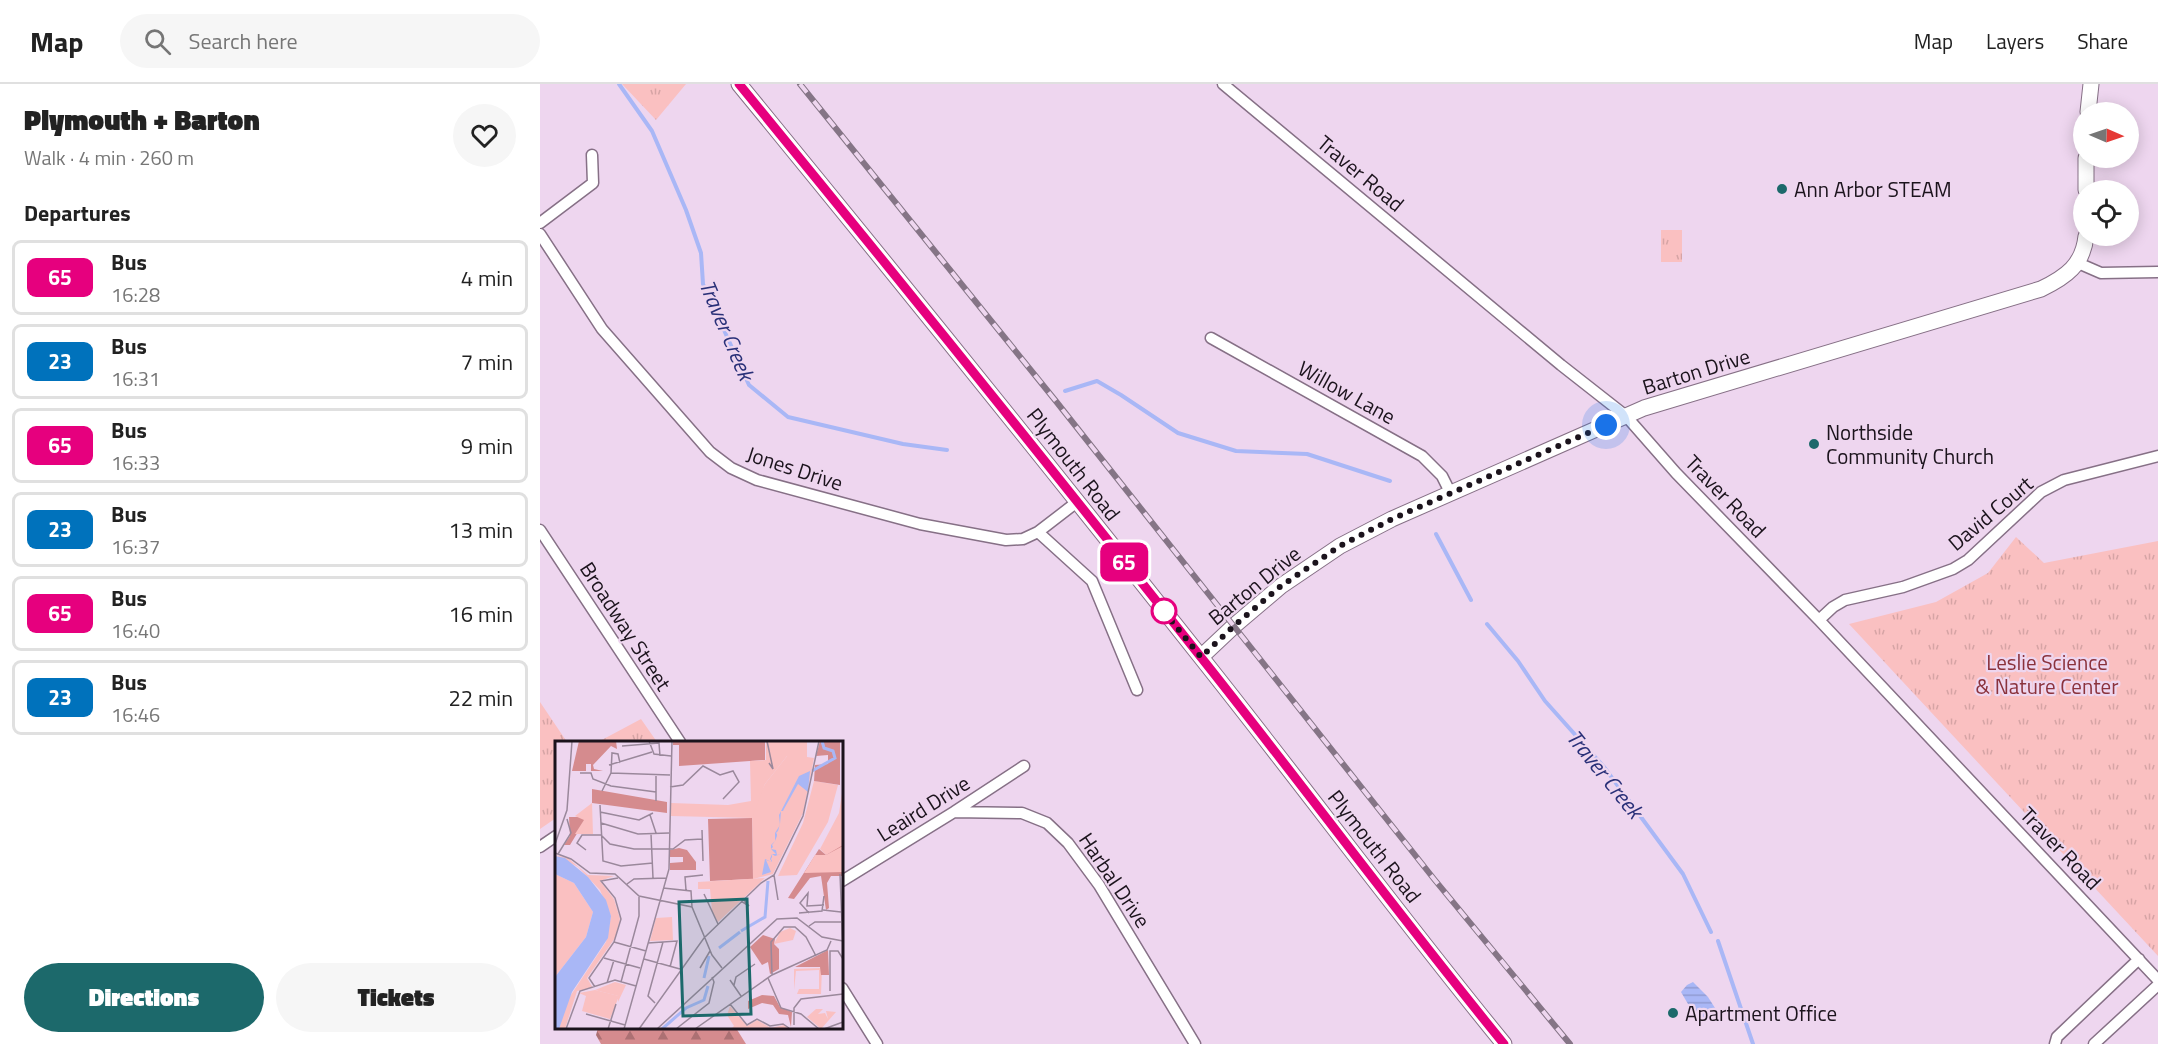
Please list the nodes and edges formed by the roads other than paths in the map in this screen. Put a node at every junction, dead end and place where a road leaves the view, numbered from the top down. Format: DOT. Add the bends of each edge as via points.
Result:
graph roads {
  1 [pos="739,84"];
  2 [pos="1223,84"];
  3 [pos="2091,84"];
  4 [pos="2089,102"];
  5 [pos="592,155"];
  6 [pos="540,223"];
  7 [pos="540,234"];
  8 [pos="2084,246"];
  9 [pos="2079,263"];
  10 [pos="2158,272"];
  11 [pos="1211,338"];
  12 [pos="1626,416"];
  13 [pos="2158,456"];
  14 [pos="1451,494"];
  15 [pos="1077,502"];
  16 [pos="540,530"];
  17 [pos="1038,532"];
  18 [pos="1819,620"];
  19 [pos="1201,657"];
  20 [pos="1137,690"];
  21 [pos="679,741"];
  22 [pos="1024,766"];
  23 [pos="954,812"];
  24 [pos="555,837"];
  25 [pos="540,847"];
  26 [pos="843,880"];
  27 [pos="2139,959"];
  28 [pos="2158,980"];
  29 [pos="2158,985"];
  30 [pos="843,990"];
  31 [pos="878,1044"];
  32 [pos="1196,1044"];
  33 [pos="1504,1044"];
  34 [pos="2055,1044"];
  35 [pos="2094,1044"];
  1 -- 15 [label="main road, Plymouth Road"];
  2 -- 12 [label="street, Traver Road"];
  3 -- 4 [label="main road"];
  5 -- 6 [label="street" via="593,183"];
  7 -- 17 [label="street, Jones Drive" via="602,329 710,452 731,468 757,480 920,524 1005,540 1023,539"];
  8 -- 9 [label="main road"];
  9 -- 10 [label="street" via="2101,273"];
  9 -- 12 [label="main road, Barton Drive" via="2041,289"];
  11 -- 14 [label="street, Willow Lane" via="1422,456 1442,476"];
  12 -- 14 [label="main road, Barton Drive"];
  12 -- 18 [label="street, Traver Road"];
  13 -- 18 [label="street, David Court" via="2064,480 2041,492 1968,560 1953,569 1903,587 1845,600"];
  14 -- 19 [label="main road, Barton Drive" via="1392,519 1310,565"];
  15 -- 17 [label="street, Jones Drive"];
  15 -- 19 [label="main road, Plymouth Road"];
  16 -- 21 [label="street, Broadway Street"];
  17 -- 20 [label="street" via="1092,581"];
  18 -- 27 [label="street, Traver Road"];
  19 -- 33 [label="main road, Plymouth Road"];
  22 -- 23 [label="street, Leaird Drive"];
  23 -- 26 [label="street, Leaird Drive"];
  23 -- 32 [label="street, Harbal Drive" via="1022,813 1047,823 1068,843 1099,885"];
  24 -- 25 [label="street"];
  27 -- 28 [label="street, Traver Road"];
  27 -- 34 [label="street" via="2057,1037"];
  29 -- 35 [label="street"];
  30 -- 31 [label="street"];
}
